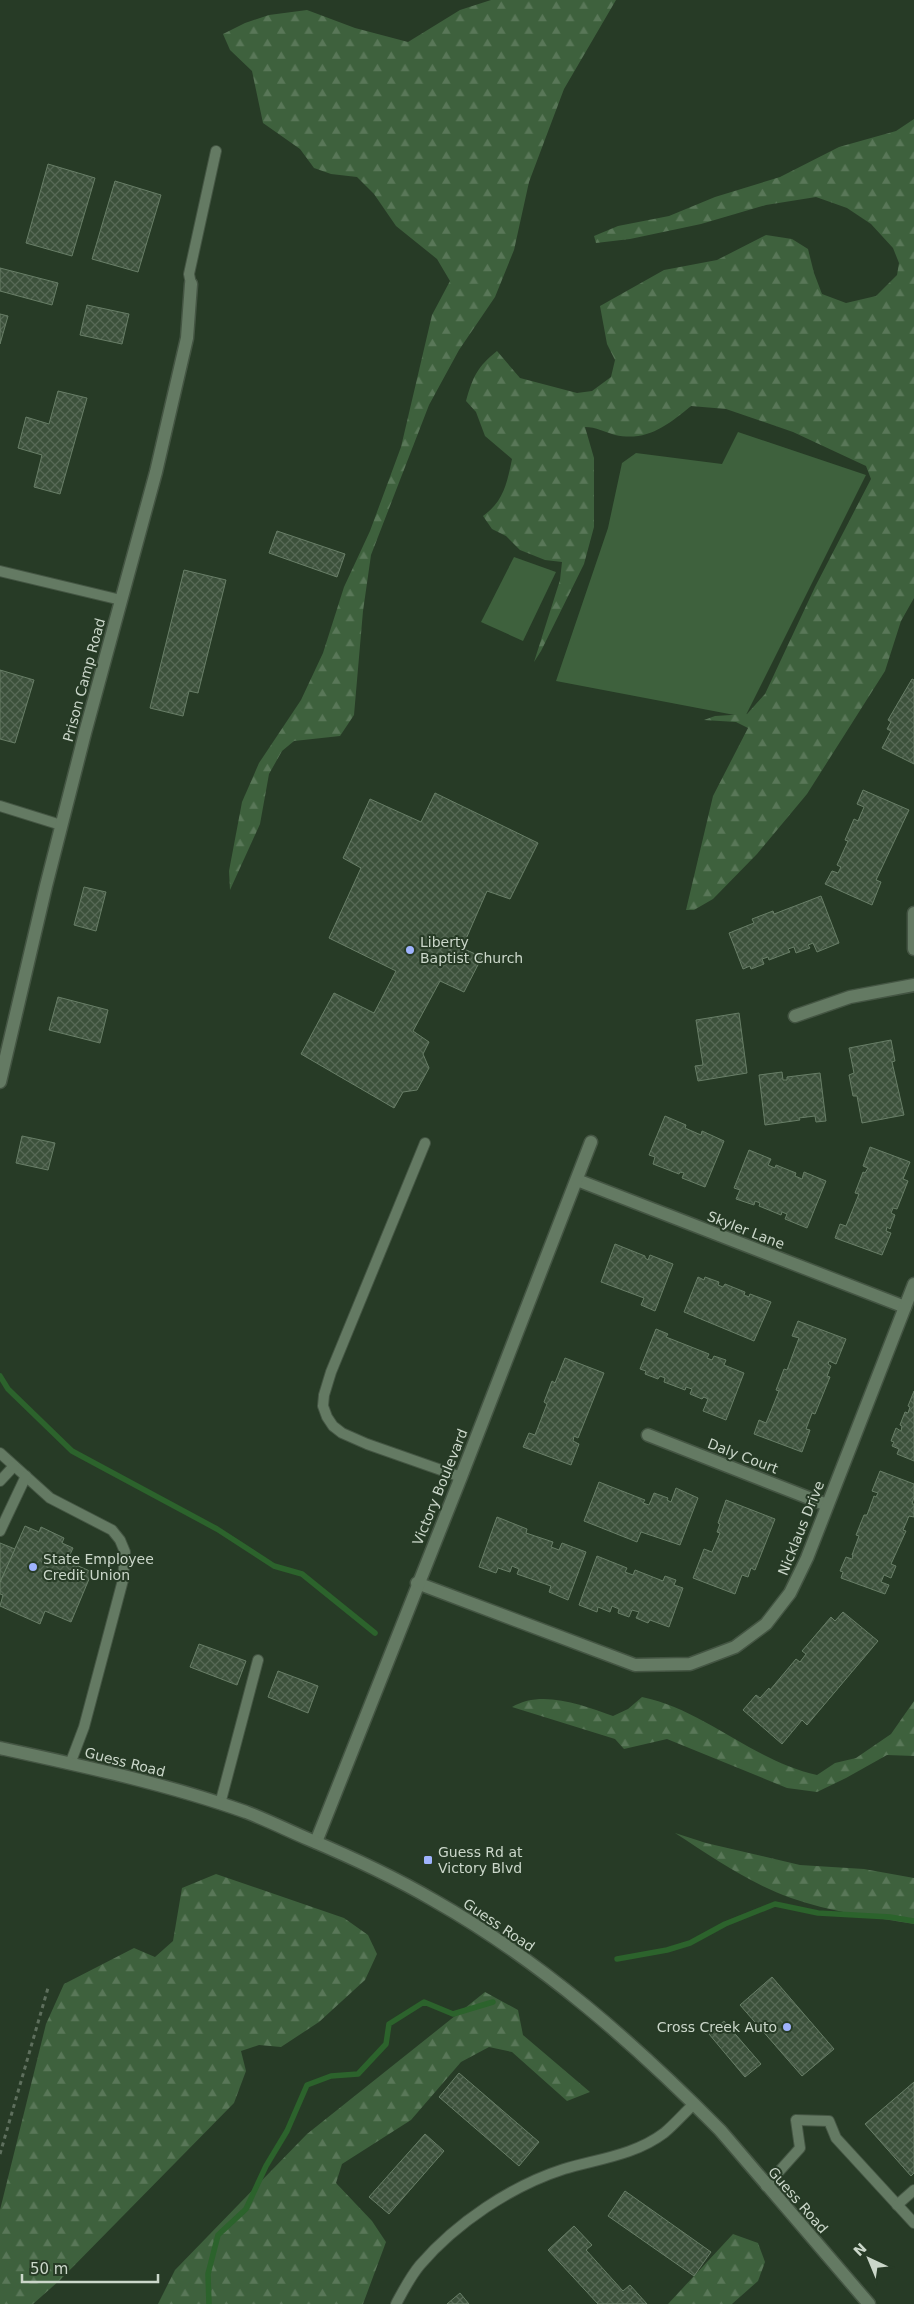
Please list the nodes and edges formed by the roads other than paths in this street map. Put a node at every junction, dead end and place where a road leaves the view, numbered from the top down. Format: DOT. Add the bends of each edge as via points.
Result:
graph roads {
  1 [pos="216,151"];
  2 [pos="191,284"];
  3 [pos="0,571"];
  4 [pos="121,600"];
  5 [pos="0,806"];
  6 [pos="61,825"];
  7 [pos="914,913"];
  8 [pos="914,949"];
  9 [pos="914,985"];
  10 [pos="795,1016"];
  11 [pos="0,1082"];
  12 [pos="591,1142"];
  13 [pos="425,1143"];
  14 [pos="576,1180"];
  15 [pos="914,1284"];
  16 [pos="905,1307"];
  17 [pos="648,1435"];
  18 [pos="0,1453"];
  19 [pos="14,1466"];
  20 [pos="26,1476"];
  21 [pos="461,1477"];
  22 [pos="0,1481"];
  23 [pos="827,1505"];
  24 [pos="0,1531"];
  25 [pos="418,1583"];
  26 [pos="258,1660"];
  27 [pos="0,1748"];
  28 [pos="70,1764"];
  29 [pos="220,1804"];
  30 [pos="316,1842"];
  31 [pos="694,2104"];
  32 [pos="766,2186"];
  33 [pos="914,2190"];
  34 [pos="897,2205"];
  35 [pos="914,2223"];
  36 [pos="396,2304"];
  37 [pos="868,2304"];
  1 -- 2 [label="lane" via="189,274"];
  2 -- 4 [label="street, Prison Camp Road" via="187,338 156,472"];
  3 -- 4 [label="lane"];
  4 -- 6 [label="street, Prison Camp Road"];
  5 -- 6 [label="lane"];
  6 -- 11 [label="street, Prison Camp Road"];
  7 -- 8 [label="street"];
  9 -- 10 [label="street" via="850,997"];
  12 -- 14 [label="street, Victory Boulevard"];
  13 -- 21 [label="lane" via="331,1372 323,1406 327,1417 342,1433"];
  14 -- 16 [label="street, Skyler Lane"];
  14 -- 21 [label="street, Victory Boulevard"];
  15 -- 16 [label="street, Nicklaus Drive"];
  16 -- 23 [label="street, Nicklaus Drive"];
  17 -- 23 [label="street, Daly Court"];
  18 -- 19 [label="lane"];
  19 -- 20 [label="lane"];
  19 -- 22 [label="lane"];
  20 -- 24 [label="lane"];
  20 -- 28 [label="lane" via="50,1498 112,1530 125,1552 123,1580 84,1727"];
  21 -- 25 [label="street, Victory Boulevard"];
  23 -- 25 [label="street, Nicklaus Drive" via="790,1593 766,1624 735,1646 690,1664 635,1665"];
  25 -- 30 [label="street, Victory Boulevard"];
  26 -- 29 [label="lane"];
  27 -- 28 [label="street, Guess Road"];
  28 -- 29 [label="street, Guess Road"];
  29 -- 30 [label="street, Guess Road"];
  30 -- 31 [label="street, Guess Road" via="435,1901 499,1942 600,2017"];
  31 -- 32 [label="street, Guess Road"];
  31 -- 36 [label="lane" via="663,2134 629,2152 563,2170 526,2185 489,2207 438,2245 418,2267"];
  32 -- 34 [label="lane" via="800,2148 796,2120 829,2121 836,2138"];
  32 -- 37 [label="street, Guess Road"];
  33 -- 34 [label="lane"];
  34 -- 35 [label="lane"];
}
